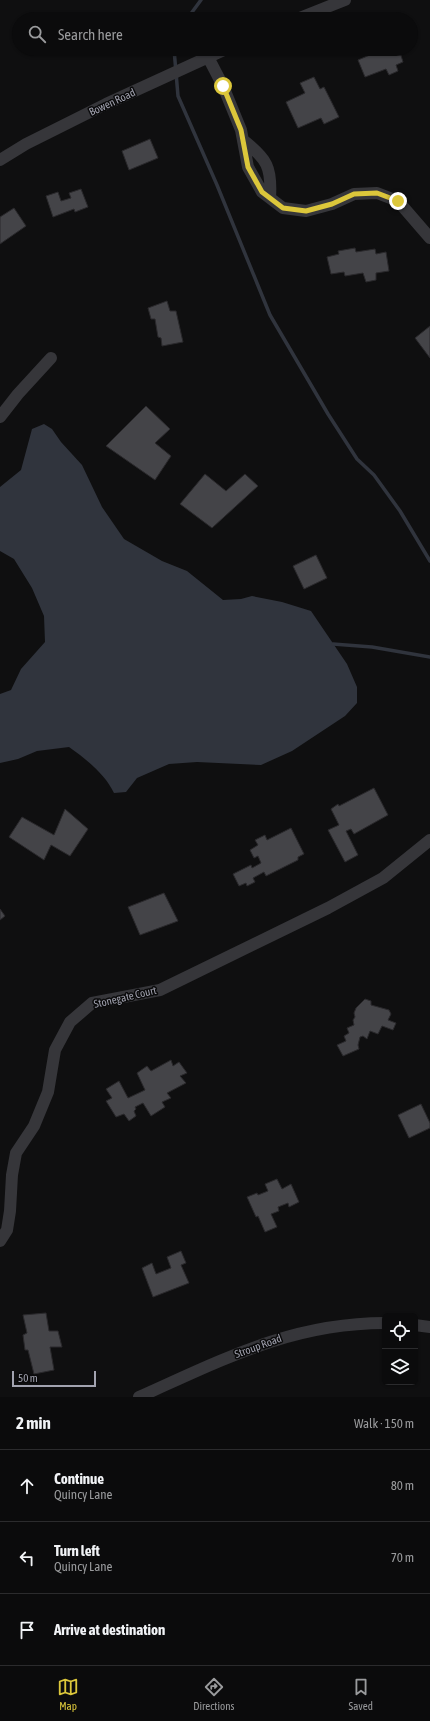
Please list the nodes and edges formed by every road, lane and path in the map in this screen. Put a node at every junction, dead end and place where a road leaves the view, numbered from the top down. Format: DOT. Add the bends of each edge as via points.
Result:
graph roads {
  1 [pos="345,0"];
  2 [pos="315,12"];
  3 [pos="208,57"];
  4 [pos="243,140"];
  5 [pos="0,160"];
  6 [pos="270,198"];
  7 [pos="430,238"];
  8 [pos="51,358"];
  9 [pos="0,417"];
  10 [pos="430,840"];
  11 [pos="0,1241"];
  12 [pos="382,1322"];
  13 [pos="418,1325"];
  14 [pos="430,1327"];
  15 [pos="139,1397"];
  1 -- 2 [label="street"];
  3 -- 4 [label="street" via="223,86"];
  3 -- 5 [label="street, Bowen Road" via="106,104 26,144"];
  4 -- 6 [label="street" via="248,167 262,192"];
  4 -- 6 [label="street" via="254,148 268,165 271,180"];
  6 -- 7 [label="street" via="283,208 306,211 332,204 354,194 377,193 398,201"];
  8 -- 9 [label="street"];
  10 -- 11 [label="street, Stonegate Court" via="383,878 328,908 160,990 92,1003 70,1022 55,1050 48,1092 34,1126 16,1153 7,1230"];
  12 -- 15 [label="street, Stroup Road" via="334,1326 273,1340"];
  13 -- 14 [label="street"];
}
